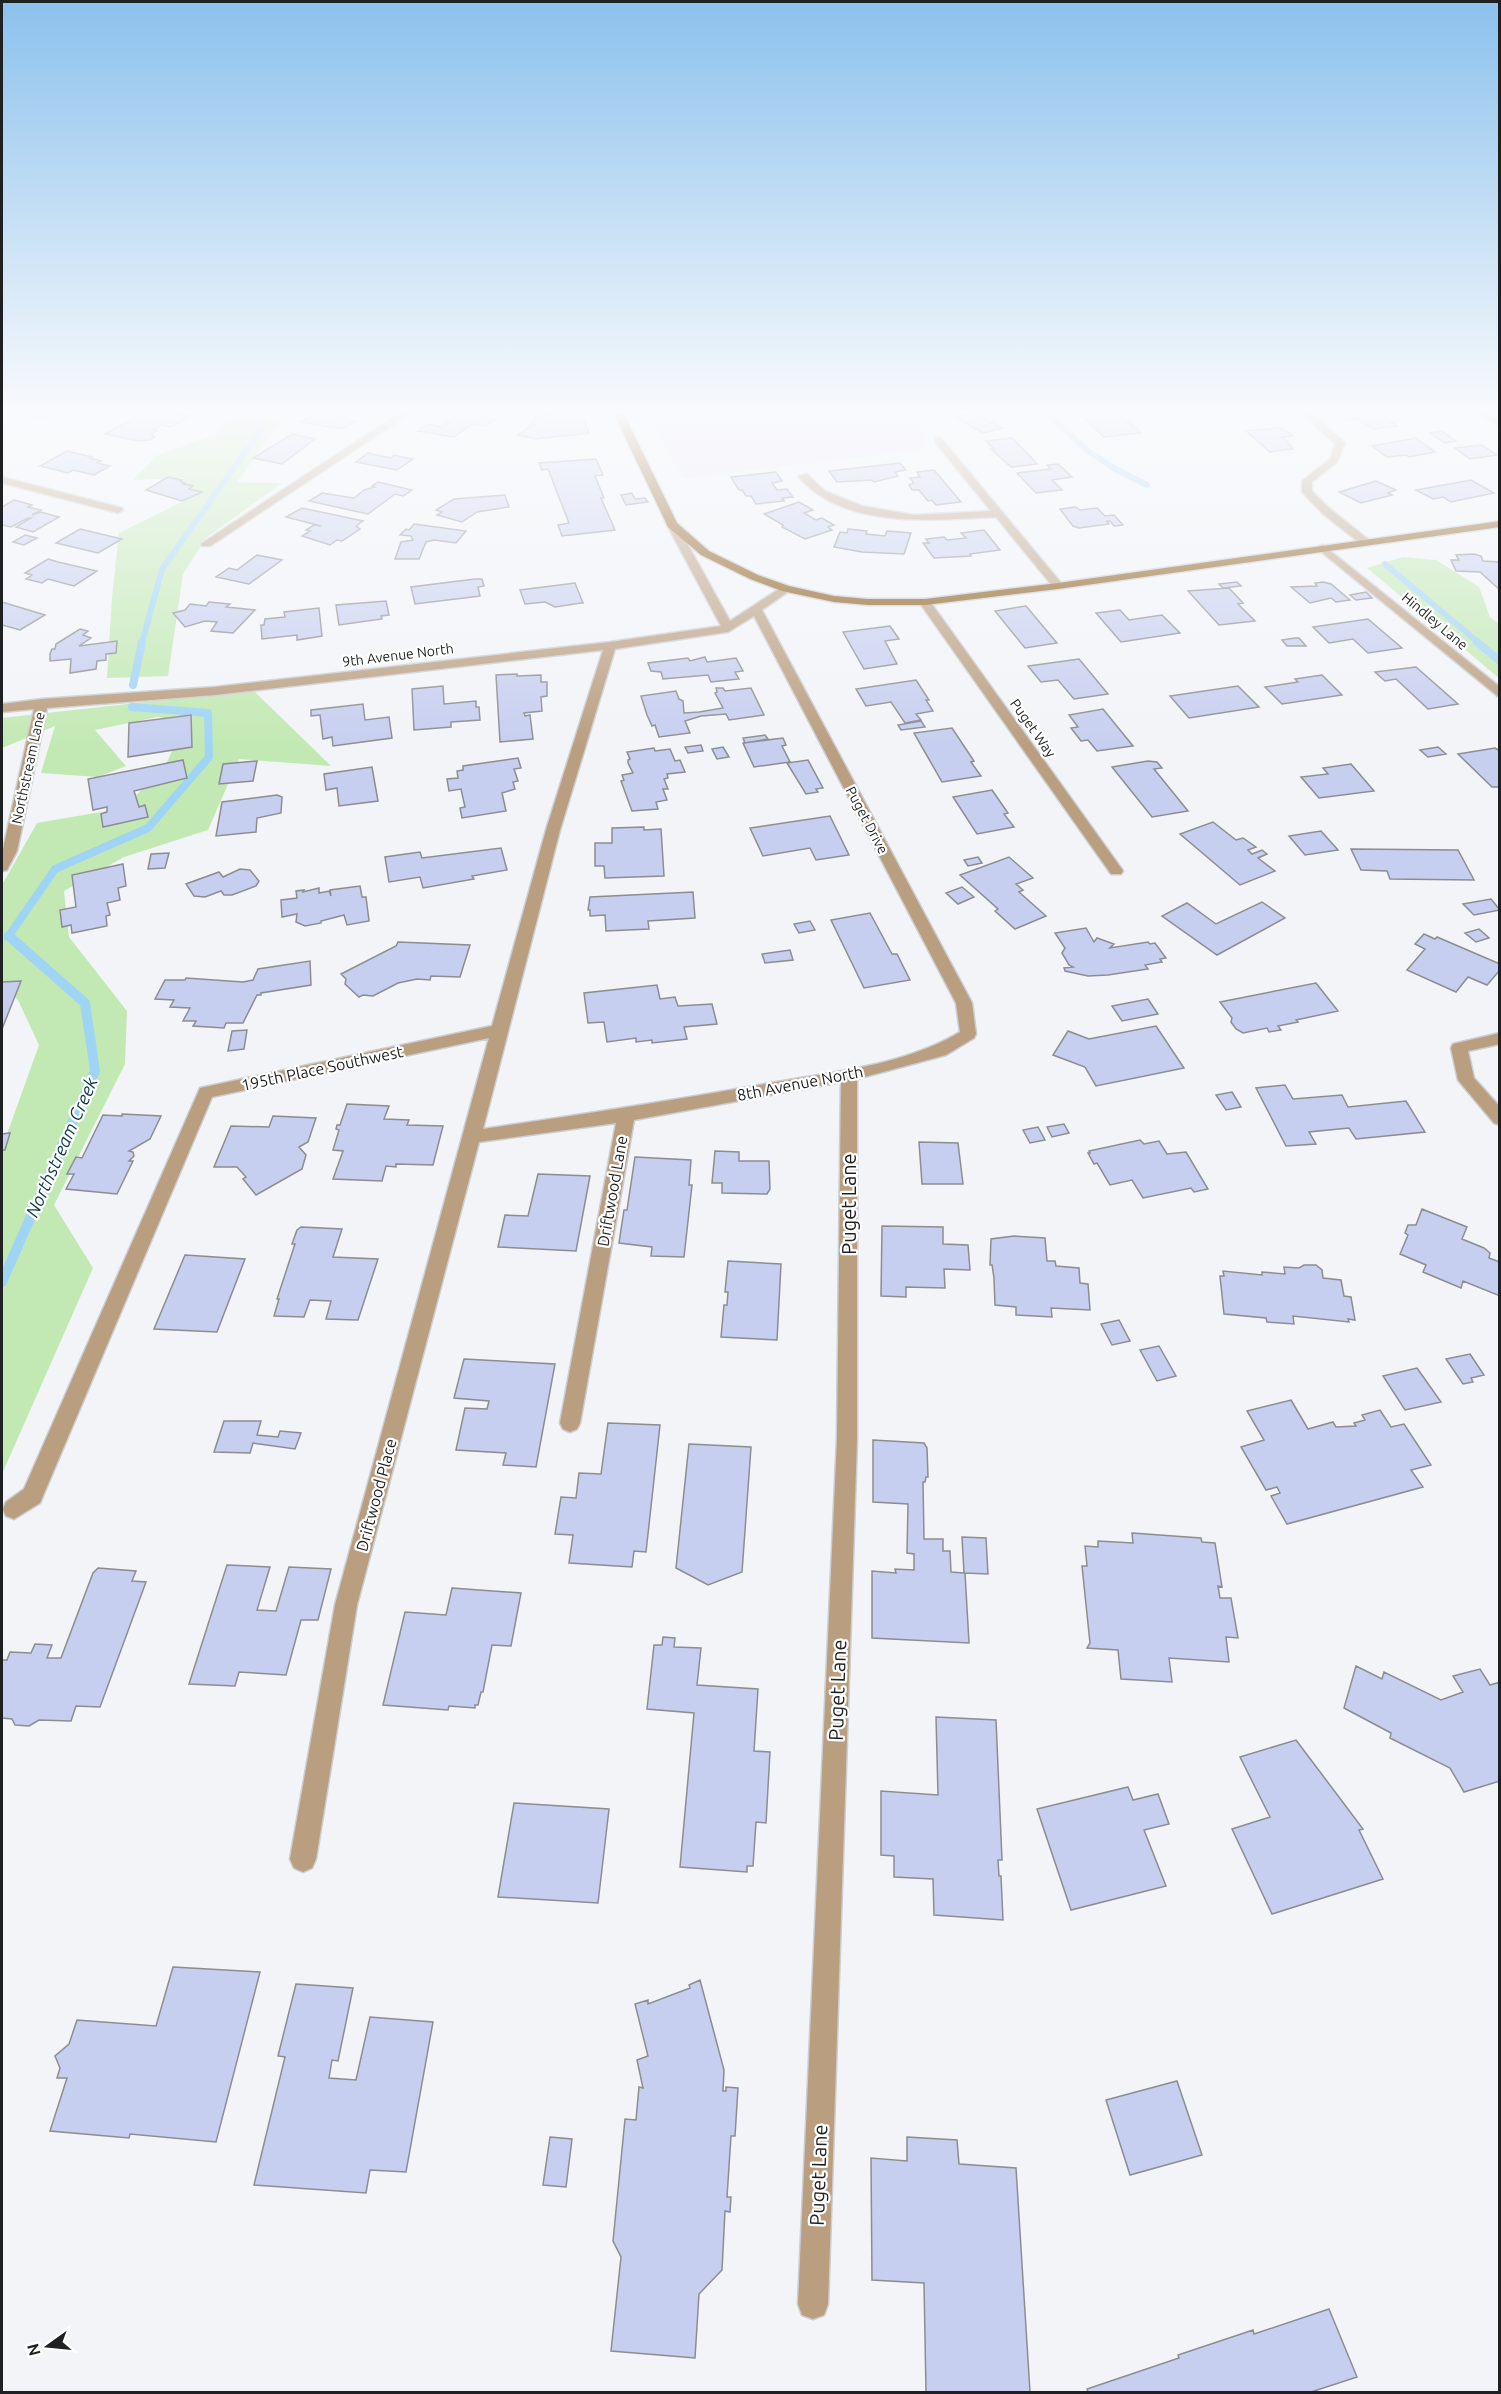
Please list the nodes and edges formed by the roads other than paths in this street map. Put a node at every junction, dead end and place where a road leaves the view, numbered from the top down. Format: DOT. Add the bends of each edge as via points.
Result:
graph roads {
  1 [pos="237,524"];
  2 [pos="1008,524"];
  3 [pos="1342,524"];
  4 [pos="1500,524"];
  5 [pos="672,525"];
  6 [pos="205,528"];
  7 [pos="224,532"];
  8 [pos="1365,542"];
  9 [pos="206,544"];
  10 [pos="1323,548"];
  11 [pos="1058,586"];
  12 [pos="786,589"];
  13 [pos="925,602"];
  14 [pos="756,609"];
  15 [pos="728,628"];
  16 [pos="610,646"];
  17 [pos="1500,694"];
  18 [pos="42,704"];
  19 [pos="2,708"];
  20 [pos="2,867"];
  21 [pos="1116,871"];
  22 [pos="499,1030"];
  23 [pos="968,1034"];
  24 [pos="1500,1038"];
  25 [pos="849,1075"];
  26 [pos="626,1115"];
  27 [pos="1500,1119"];
  28 [pos="472,1137"];
  29 [pos="570,1423"];
  30 [pos="14,1509"];
  31 [pos="303,1859"];
  32 [pos="813,2304"];
  1 -- 7 [label="street"];
  2 -- 11 [label="street"];
  3 -- 8 [label="street"];
  4 -- 8 [label="main road"];
  5 -- 12 [label="main road" via="705,553"];
  5 -- 15 [label="street"];
  6 -- 7 [label="street"];
  7 -- 9 [label="street"];
  8 -- 10 [label="main road"];
  10 -- 11 [label="main road"];
  10 -- 17 [label="street, Hindley Lane"];
  11 -- 13 [label="main road"];
  12 -- 13 [label="main road" via="834,599"];
  12 -- 14 [label="street, 9th Avenue North"];
  13 -- 21 [label="street, Puget Way"];
  14 -- 15 [label="street, 9th Avenue North"];
  14 -- 23 [label="street, Puget Drive" via="964,1003"];
  15 -- 16 [label="street, 9th Avenue North"];
  16 -- 18 [label="street, 9th Avenue North" via="215,691"];
  16 -- 22 [label="street" via="553,830"];
  18 -- 19 [label="street, 9th Avenue North"];
  18 -- 20 [label="street, Northstream Lane" via="10,851"];
  22 -- 28 [label="street"];
  22 -- 30 [label="street, 195th Place Southwest" via="206,1092 32,1496"];
  23 -- 25 [label="street, 8th Avenue North" via="940,1051"];
  24 -- 27 [label="street" via="1459,1048 1466,1080"];
  25 -- 26 [label="street, 8th Avenue North"];
  25 -- 32 [label="street, Puget Lane" via="847,1439"];
  26 -- 28 [label="street, Driftwood Lane"];
  26 -- 29 [label="street, Driftwood Lane"];
  28 -- 31 [label="street, Driftwood Place" via="346,1605"];
}
